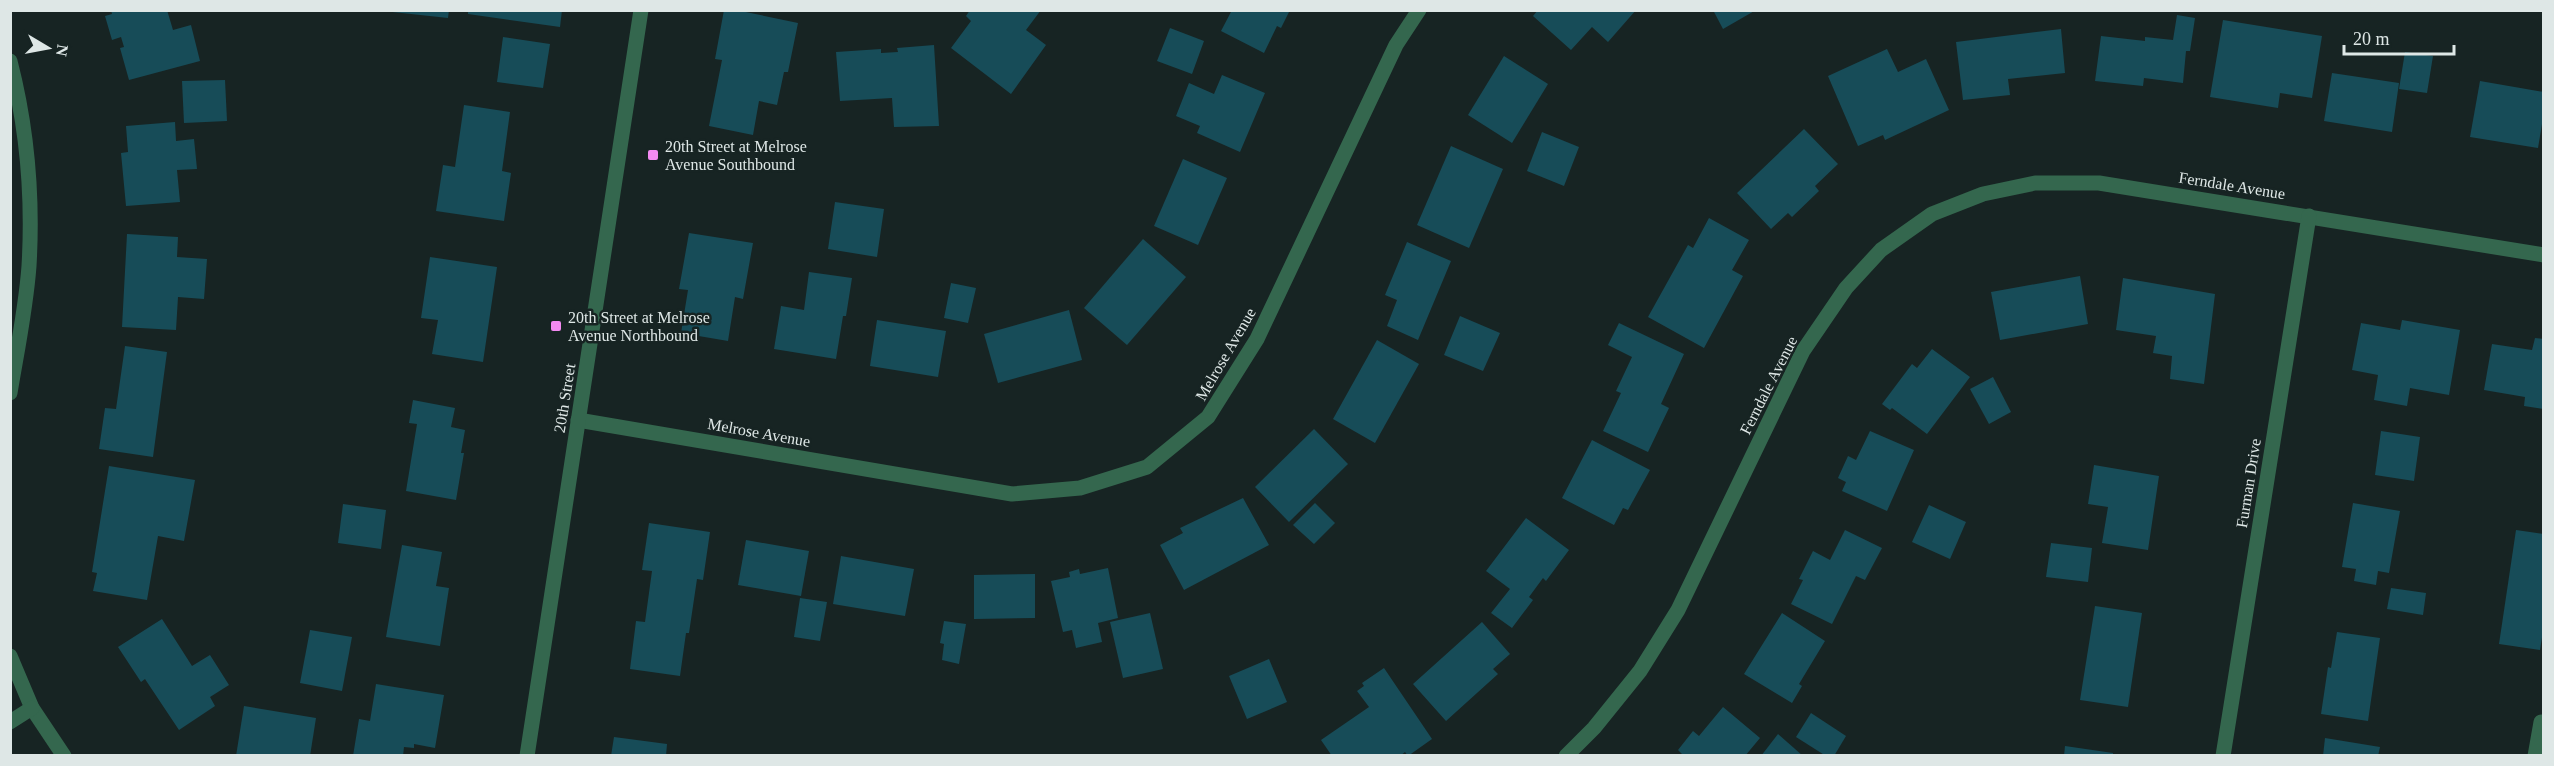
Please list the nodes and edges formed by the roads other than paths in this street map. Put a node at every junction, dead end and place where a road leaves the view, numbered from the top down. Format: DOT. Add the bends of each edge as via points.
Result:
graph roads {
  1 [pos="641,10"];
  2 [pos="1419,10"];
  3 [pos="10,61"];
  4 [pos="2309,216"];
  5 [pos="2544,255"];
  6 [pos="10,393"];
  7 [pos="578,420"];
  8 [pos="10,656"];
  9 [pos="32,708"];
  10 [pos="10,722"];
  11 [pos="2544,722"];
  12 [pos="64,756"];
  13 [pos="527,756"];
  14 [pos="1566,756"];
  15 [pos="2223,756"];
  16 [pos="2535,756"];
  1 -- 7 [label="street, 20th Street"];
  2 -- 7 [label="street, Melrose Avenue" via="1396,45 1257,339 1208,417 1147,467 1080,488 1012,494"];
  3 -- 6 [label="street" via="20,99 28,179 28,266"];
  4 -- 5 [label="street, Ferndale Avenue"];
  4 -- 14 [label="street, Ferndale Avenue" via="2099,183 2035,183 1983,195 1932,214 1881,250 1846,288 1803,351 1678,610 1640,671"];
  4 -- 15 [label="street, Furman Drive"];
  7 -- 13 [label="street, 20th Street"];
  8 -- 9 [label="street"];
  9 -- 10 [label="street"];
  9 -- 12 [label="street"];
  11 -- 16 [label="street"];
}
